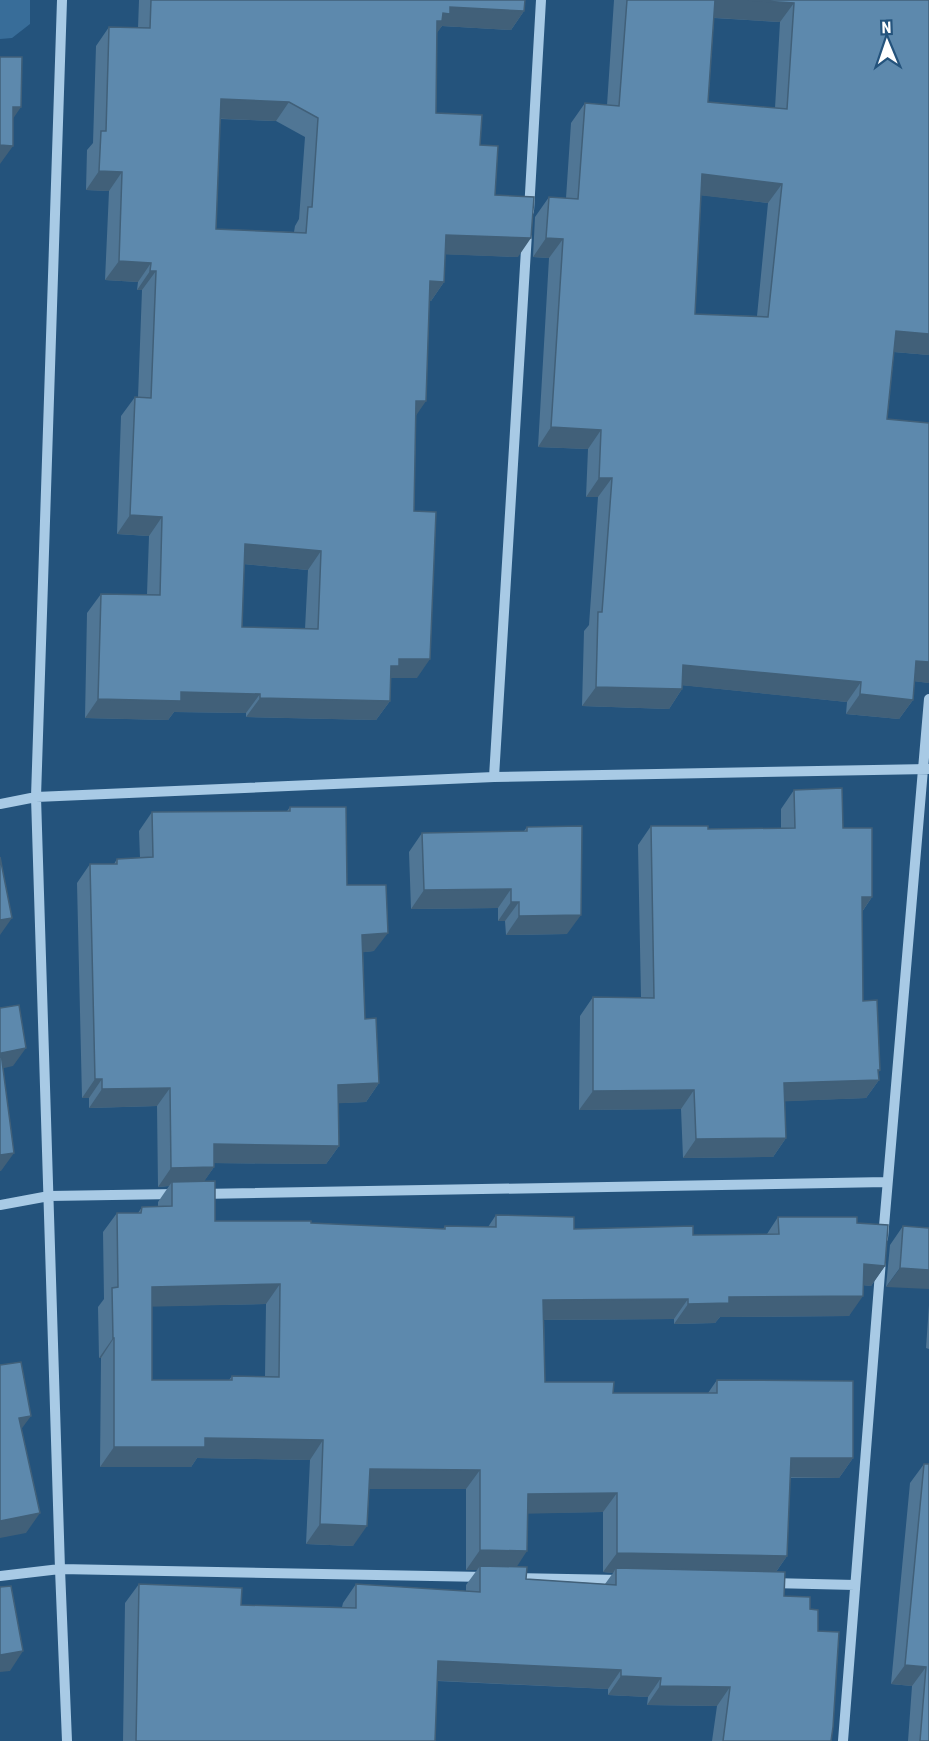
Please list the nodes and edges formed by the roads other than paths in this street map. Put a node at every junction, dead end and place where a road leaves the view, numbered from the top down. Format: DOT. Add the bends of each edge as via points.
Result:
graph roads {
  1 [pos="62,0"];
  2 [pos="541,0"];
  3 [pos="929,699"];
  4 [pos="925,769"];
  5 [pos="494,777"];
  6 [pos="36,797"];
  7 [pos="0,804"];
  8 [pos="887,1182"];
  9 [pos="49,1196"];
  10 [pos="0,1205"];
  11 [pos="60,1569"];
  12 [pos="0,1576"];
  13 [pos="630,1580"];
  14 [pos="760,1583"];
  15 [pos="855,1585"];
  16 [pos="67,1741"];
  17 [pos="843,1741"];
  1 -- 6 [label="street"];
  2 -- 5 [label="street"];
  3 -- 4 [label="street"];
  4 -- 5 [label="street"];
  4 -- 8 [label="street"];
  5 -- 6 [label="street"];
  6 -- 7 [label="street"];
  6 -- 9 [label="street"];
  8 -- 9 [label="street"];
  8 -- 15 [label="street"];
  9 -- 10 [label="street"];
  9 -- 11 [label="street"];
  11 -- 12 [label="street"];
  11 -- 13 [label="street"];
  11 -- 16 [label="street"];
  14 -- 15 [label="street"];
  15 -- 17 [label="street"];
}
